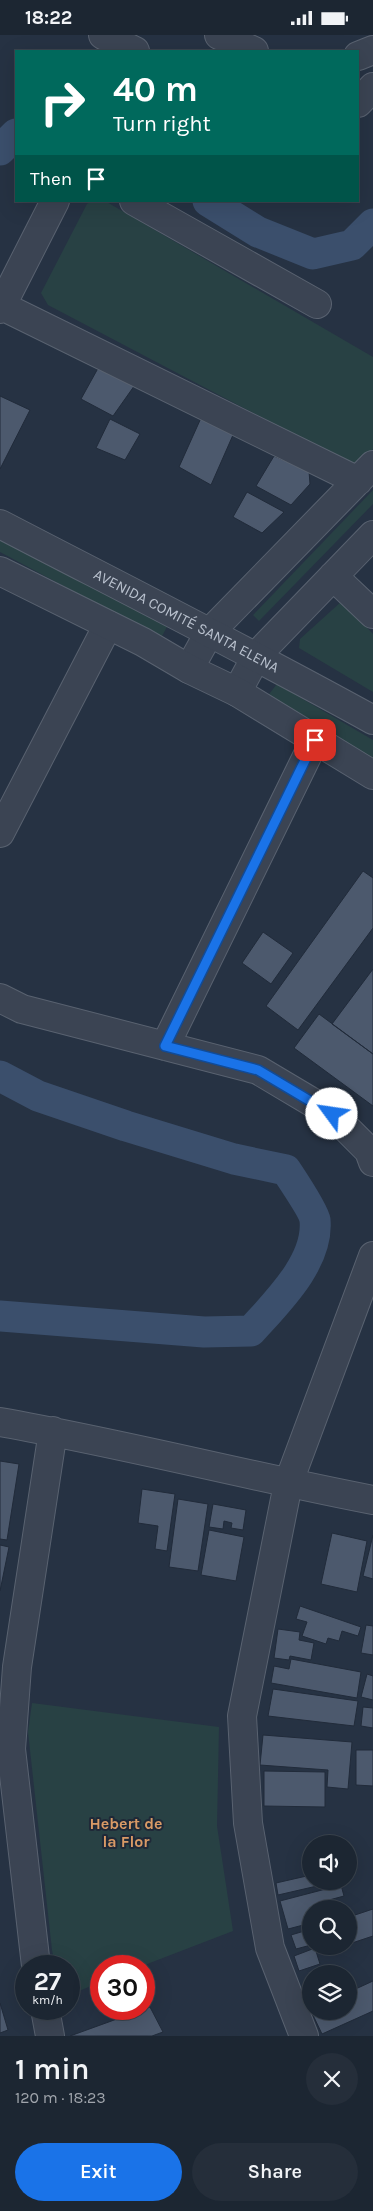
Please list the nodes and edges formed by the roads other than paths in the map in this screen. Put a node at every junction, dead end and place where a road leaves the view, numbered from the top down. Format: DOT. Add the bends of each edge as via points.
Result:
graph roads {
  1 [pos="103,35"];
  2 [pos="219,35"];
  3 [pos="133,50"];
  4 [pos="252,50"];
  5 [pos="373,50"];
  6 [pos="359,56"];
  7 [pos="373,87"];
  8 [pos="359,102"];
  9 [pos="54,202"];
  10 [pos="136,202"];
  11 [pos="317,304"];
  12 [pos="1,308"];
  13 [pos="366,473"];
  14 [pos="0,524"];
  15 [pos="373,535"];
  16 [pos="0,571"];
  17 [pos="333,577"];
  18 [pos="373,614"];
  19 [pos="108,625"];
  20 [pos="209,633"];
  21 [pos="256,655"];
  22 [pos="189,669"];
  23 [pos="237,692"];
  24 [pos="373,719"];
  25 [pos="315,740"];
  26 [pos="373,775"];
  27 [pos="0,833"];
  28 [pos="0,998"];
  29 [pos="165,1046"];
  30 [pos="373,1162"];
  31 [pos="373,1256"];
  32 [pos="0,1421"];
  33 [pos="53,1431"];
  34 [pos="288,1484"];
  35 [pos="373,1500"];
  36 [pos="35,1955"];
  37 [pos="47,2020"];
  38 [pos="50,2036"];
  39 [pos="304,2036"];
  1 -- 3 [label="street"];
  2 -- 4 [label="street"];
  5 -- 6 [label="street"];
  7 -- 8 [label="street"];
  9 -- 12 [label="street"];
  10 -- 11 [label="street"];
  12 -- 13 [label="street"];
  13 -- 20 [label="street"];
  14 -- 20 [label="street, AVENIDA COMITÉ SANTA ELENA"];
  15 -- 17 [label="street"];
  16 -- 19 [label="street"];
  17 -- 18 [label="street"];
  17 -- 21 [label="street"];
  19 -- 22 [label="street"];
  19 -- 27 [label="street"];
  20 -- 21 [label="street, AVENIDA COMITÉ SANTA ELENA"];
  20 -- 22 [label="street"];
  21 -- 23 [label="street"];
  21 -- 24 [label="street, AVENIDA COMITÉ SANTA ELENA"];
  22 -- 23 [label="street"];
  23 -- 25 [label="street"];
  25 -- 26 [label="street"];
  25 -- 29 [label="street"];
  28 -- 29 [label="street" via="22,1009"];
  29 -- 30 [label="street" via="258,1070 332,1114 369,1151"];
  31 -- 34 [label="street"];
  32 -- 33 [label="street"];
  33 -- 34 [label="street"];
  33 -- 36 [label="street" via="17,1667 11,1749"];
  34 -- 35 [label="street"];
  34 -- 39 [label="street" via="242,1716 248,1823 270,1948"];
  37 -- 38 [label="street"];
}
